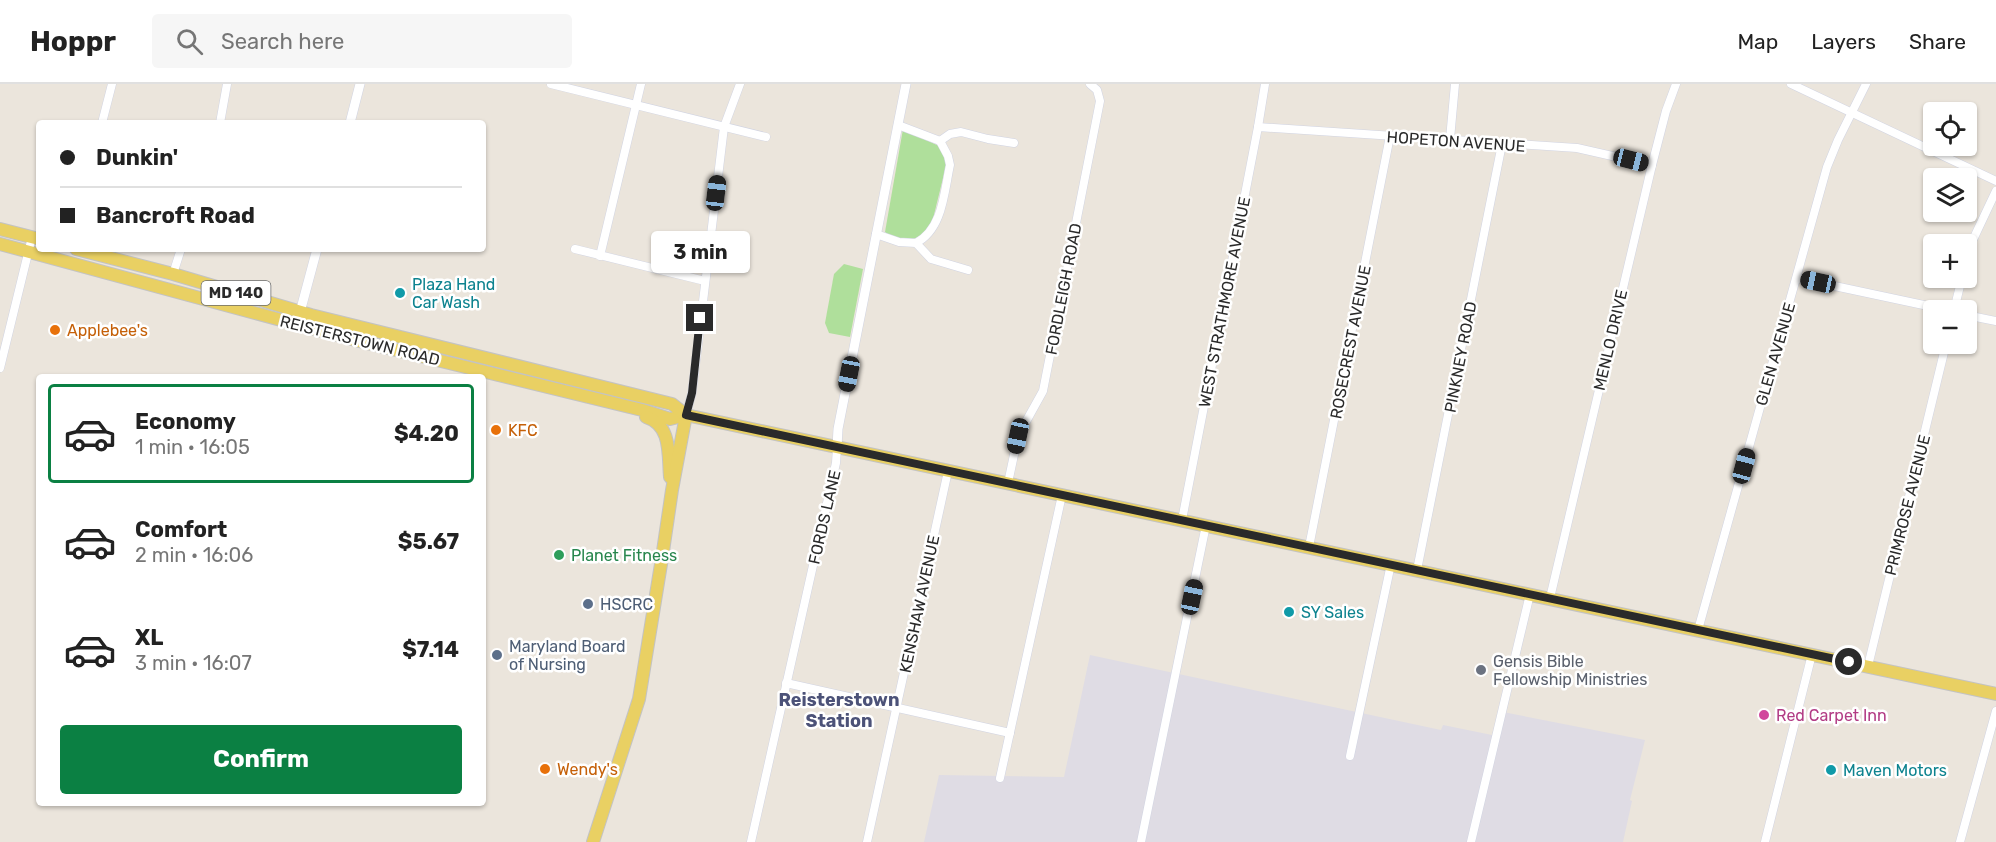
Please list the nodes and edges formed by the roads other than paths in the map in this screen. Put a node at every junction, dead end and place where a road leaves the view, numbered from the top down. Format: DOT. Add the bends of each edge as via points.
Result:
graph roads {
  1 [pos="112,84"];
  2 [pos="227,84"];
  3 [pos="360,84"];
  4 [pos="552,84"];
  5 [pos="641,84"];
  6 [pos="740,84"];
  7 [pos="906,84"];
  8 [pos="1265,84"];
  9 [pos="1455,84"];
  10 [pos="1676,84"];
  11 [pos="1791,84"];
  12 [pos="1866,84"];
  13 [pos="1093,87"];
  14 [pos="635,105"];
  15 [pos="1852,112"];
  16 [pos="103,120"];
  17 [pos="221,120"];
  18 [pos="351,120"];
  19 [pos="898,125"];
  20 [pos="724,127"];
  21 [pos="1258,127"];
  22 [pos="1390,136"];
  23 [pos="766,137"];
  24 [pos="1450,140"];
  25 [pos="940,141"];
  26 [pos="1014,143"];
  27 [pos="1502,144"];
  28 [pos="1652,165"];
  29 [pos="1996,181"];
  30 [pos="1996,191"];
  31 [pos="0,229"];
  32 [pos="876,234"];
  33 [pos="1976,234"];
  34 [pos="35,238"];
  35 [pos="916,243"];
  36 [pos="0,244"];
  37 [pos="575,249"];
  38 [pos="29,252"];
  39 [pos="88,252"];
  40 [pos="180,252"];
  41 [pos="315,252"];
  42 [pos="600,255"];
  43 [pos="968,270"];
  44 [pos="173,274"];
  45 [pos="114,275"];
  46 [pos="1797,278"];
  47 [pos="705,281"];
  48 [pos="1923,305"];
  49 [pos="1977,317"];
  50 [pos="298,318"];
  51 [pos="1996,321"];
  52 [pos="1944,354"];
  53 [pos="472,355"];
  54 [pos="423,356"];
  55 [pos="0,368"];
  56 [pos="580,395"];
  57 [pos="686,415"];
  58 [pos="837,447"];
  59 [pos="948,471"];
  60 [pos="1008,483"];
  61 [pos="672,490"];
  62 [pos="1062,495"];
  63 [pos="1182,520"];
  64 [pos="1206,525"];
  65 [pos="1310,547"];
  66 [pos="1391,564"];
  67 [pos="1417,570"];
  68 [pos="1530,594"];
  69 [pos="1550,598"];
  70 [pos="1698,630"];
  71 [pos="1812,654"];
  72 [pos="1868,666"];
  73 [pos="786,683"];
  74 [pos="1996,694"];
  75 [pos="896,708"];
  76 [pos="1996,711"];
  77 [pos="1010,733"];
  78 [pos="1350,756"];
  79 [pos="1000,778"];
  80 [pos="593,842"];
  81 [pos="751,842"];
  82 [pos="867,842"];
  83 [pos="1141,842"];
  84 [pos="1471,842"];
  85 [pos="1765,842"];
  86 [pos="1960,842"];
  1 -- 16 [label="street"];
  2 -- 17 [label="street"];
  3 -- 18 [label="street"];
  4 -- 14 [label="street"];
  5 -- 14 [label="street"];
  6 -- 20 [label="street"];
  7 -- 19 [label="street, FORDS LANE"];
  8 -- 21 [label="street, WEST STRATHMORE AVENUE"];
  9 -- 24 [label="street"];
  10 -- 28 [label="street, MENLO DRIVE"];
  11 -- 15 [label="street"];
  12 -- 15 [label="street, GLEN AVENUE"];
  13 -- 60 [label="street, FORDLEIGH ROAD" via="1100,101 1043,391 1018,436"];
  14 -- 20 [label="street"];
  14 -- 42 [label="street"];
  15 -- 29 [label="street"];
  15 -- 46 [label="street, GLEN AVENUE" via="1827,167"];
  19 -- 25 [label="street"];
  19 -- 32 [label="street, FORDS LANE"];
  20 -- 23 [label="street"];
  20 -- 47 [label="street"];
  21 -- 22 [label="street, HOPETON AVENUE"];
  21 -- 63 [label="street, WEST STRATHMORE AVENUE"];
  22 -- 24 [label="street, HOPETON AVENUE"];
  22 -- 65 [label="street, ROSECREST AVENUE"];
  24 -- 27 [label="street, HOPETON AVENUE"];
  25 -- 26 [label="street" via="962,132"];
  25 -- 35 [label="street" via="950,165 937,222 930,234"];
  27 -- 28 [label="street, HOPETON AVENUE" via="1577,148"];
  27 -- 67 [label="street, PINKNEY ROAD"];
  28 -- 69 [label="street, MENLO DRIVE"];
  30 -- 33 [label="street"];
  31 -- 34 [label="main road"];
  32 -- 35 [label="street"];
  32 -- 58 [label="street, FORDS LANE"];
  34 -- 38 [label="street"];
  35 -- 43 [label="street" via="931,259"];
  36 -- 38 [label="main road, REISTERSTOWN ROAD / MD 140"];
  37 -- 42 [label="street"];
  38 -- 45 [label="main road, REISTERSTOWN ROAD / MD 140"];
  38 -- 55 [label="street"];
  39 -- 44 [label="main road, REISTERSTOWN ROAD / MD 140"];
  40 -- 44 [label="street"];
  41 -- 50 [label="street"];
  42 -- 47 [label="street"];
  44 -- 45 [label="main road" via="168,280 130,271"];
  44 -- 50 [label="main road, REISTERSTOWN ROAD / MD 140"];
  45 -- 50 [label="main road, REISTERSTOWN ROAD / MD 140"];
  46 -- 48 [label="street"];
  46 -- 70 [label="street, GLEN AVENUE"];
  47 -- 57 [label="street"];
  49 -- 51 [label="street"];
  50 -- 53 [label="main road, REISTERSTOWN ROAD / MD 140"];
  50 -- 54 [label="main road, REISTERSTOWN ROAD / MD 140"];
  52 -- 72 [label="street, PRIMROSE AVENUE"];
  53 -- 54 [label="main road" via="465,360"];
  53 -- 57 [label="main road, REISTERSTOWN ROAD / MD 140" via="672,404"];
  54 -- 56 [label="main road, REISTERSTOWN ROAD / MD 140"];
  56 -- 57 [label="main road, REISTERSTOWN ROAD / MD 140" via="670,419"];
  56 -- 61 [label="main road" via="651,418 663,427"];
  57 -- 58 [label="main road, REISTERSTOWN ROAD / MD 140"];
  57 -- 61 [label="main road"];
  58 -- 59 [label="main road, REISTERSTOWN ROAD / MD 140"];
  58 -- 73 [label="street, FORDS LANE"];
  59 -- 60 [label="main road, REISTERSTOWN ROAD / MD 140"];
  59 -- 75 [label="street, KENSHAW AVENUE"];
  60 -- 62 [label="main road, REISTERSTOWN ROAD / MD 140"];
  61 -- 80 [label="main road" via="639,699"];
  62 -- 63 [label="main road, REISTERSTOWN ROAD / MD 140"];
  62 -- 77 [label="street"];
  63 -- 64 [label="main road, REISTERSTOWN ROAD / MD 140"];
  64 -- 65 [label="main road, REISTERSTOWN ROAD / MD 140"];
  64 -- 83 [label="street"];
  65 -- 66 [label="main road, REISTERSTOWN ROAD / MD 140"];
  66 -- 67 [label="main road, REISTERSTOWN ROAD / MD 140"];
  66 -- 78 [label="street"];
  67 -- 68 [label="main road, REISTERSTOWN ROAD / MD 140"];
  68 -- 69 [label="main road, REISTERSTOWN ROAD / MD 140"];
  68 -- 84 [label="street"];
  69 -- 70 [label="main road, REISTERSTOWN ROAD / MD 140"];
  70 -- 71 [label="main road, REISTERSTOWN ROAD / MD 140"];
  71 -- 72 [label="main road, REISTERSTOWN ROAD / MD 140"];
  71 -- 85 [label="street"];
  72 -- 74 [label="main road, REISTERSTOWN ROAD / MD 140"];
  73 -- 75 [label="street"];
  73 -- 81 [label="street, FORDS LANE"];
  75 -- 77 [label="street"];
  75 -- 82 [label="street, KENSHAW AVENUE"];
  76 -- 86 [label="street"];
  77 -- 79 [label="street"];
}
